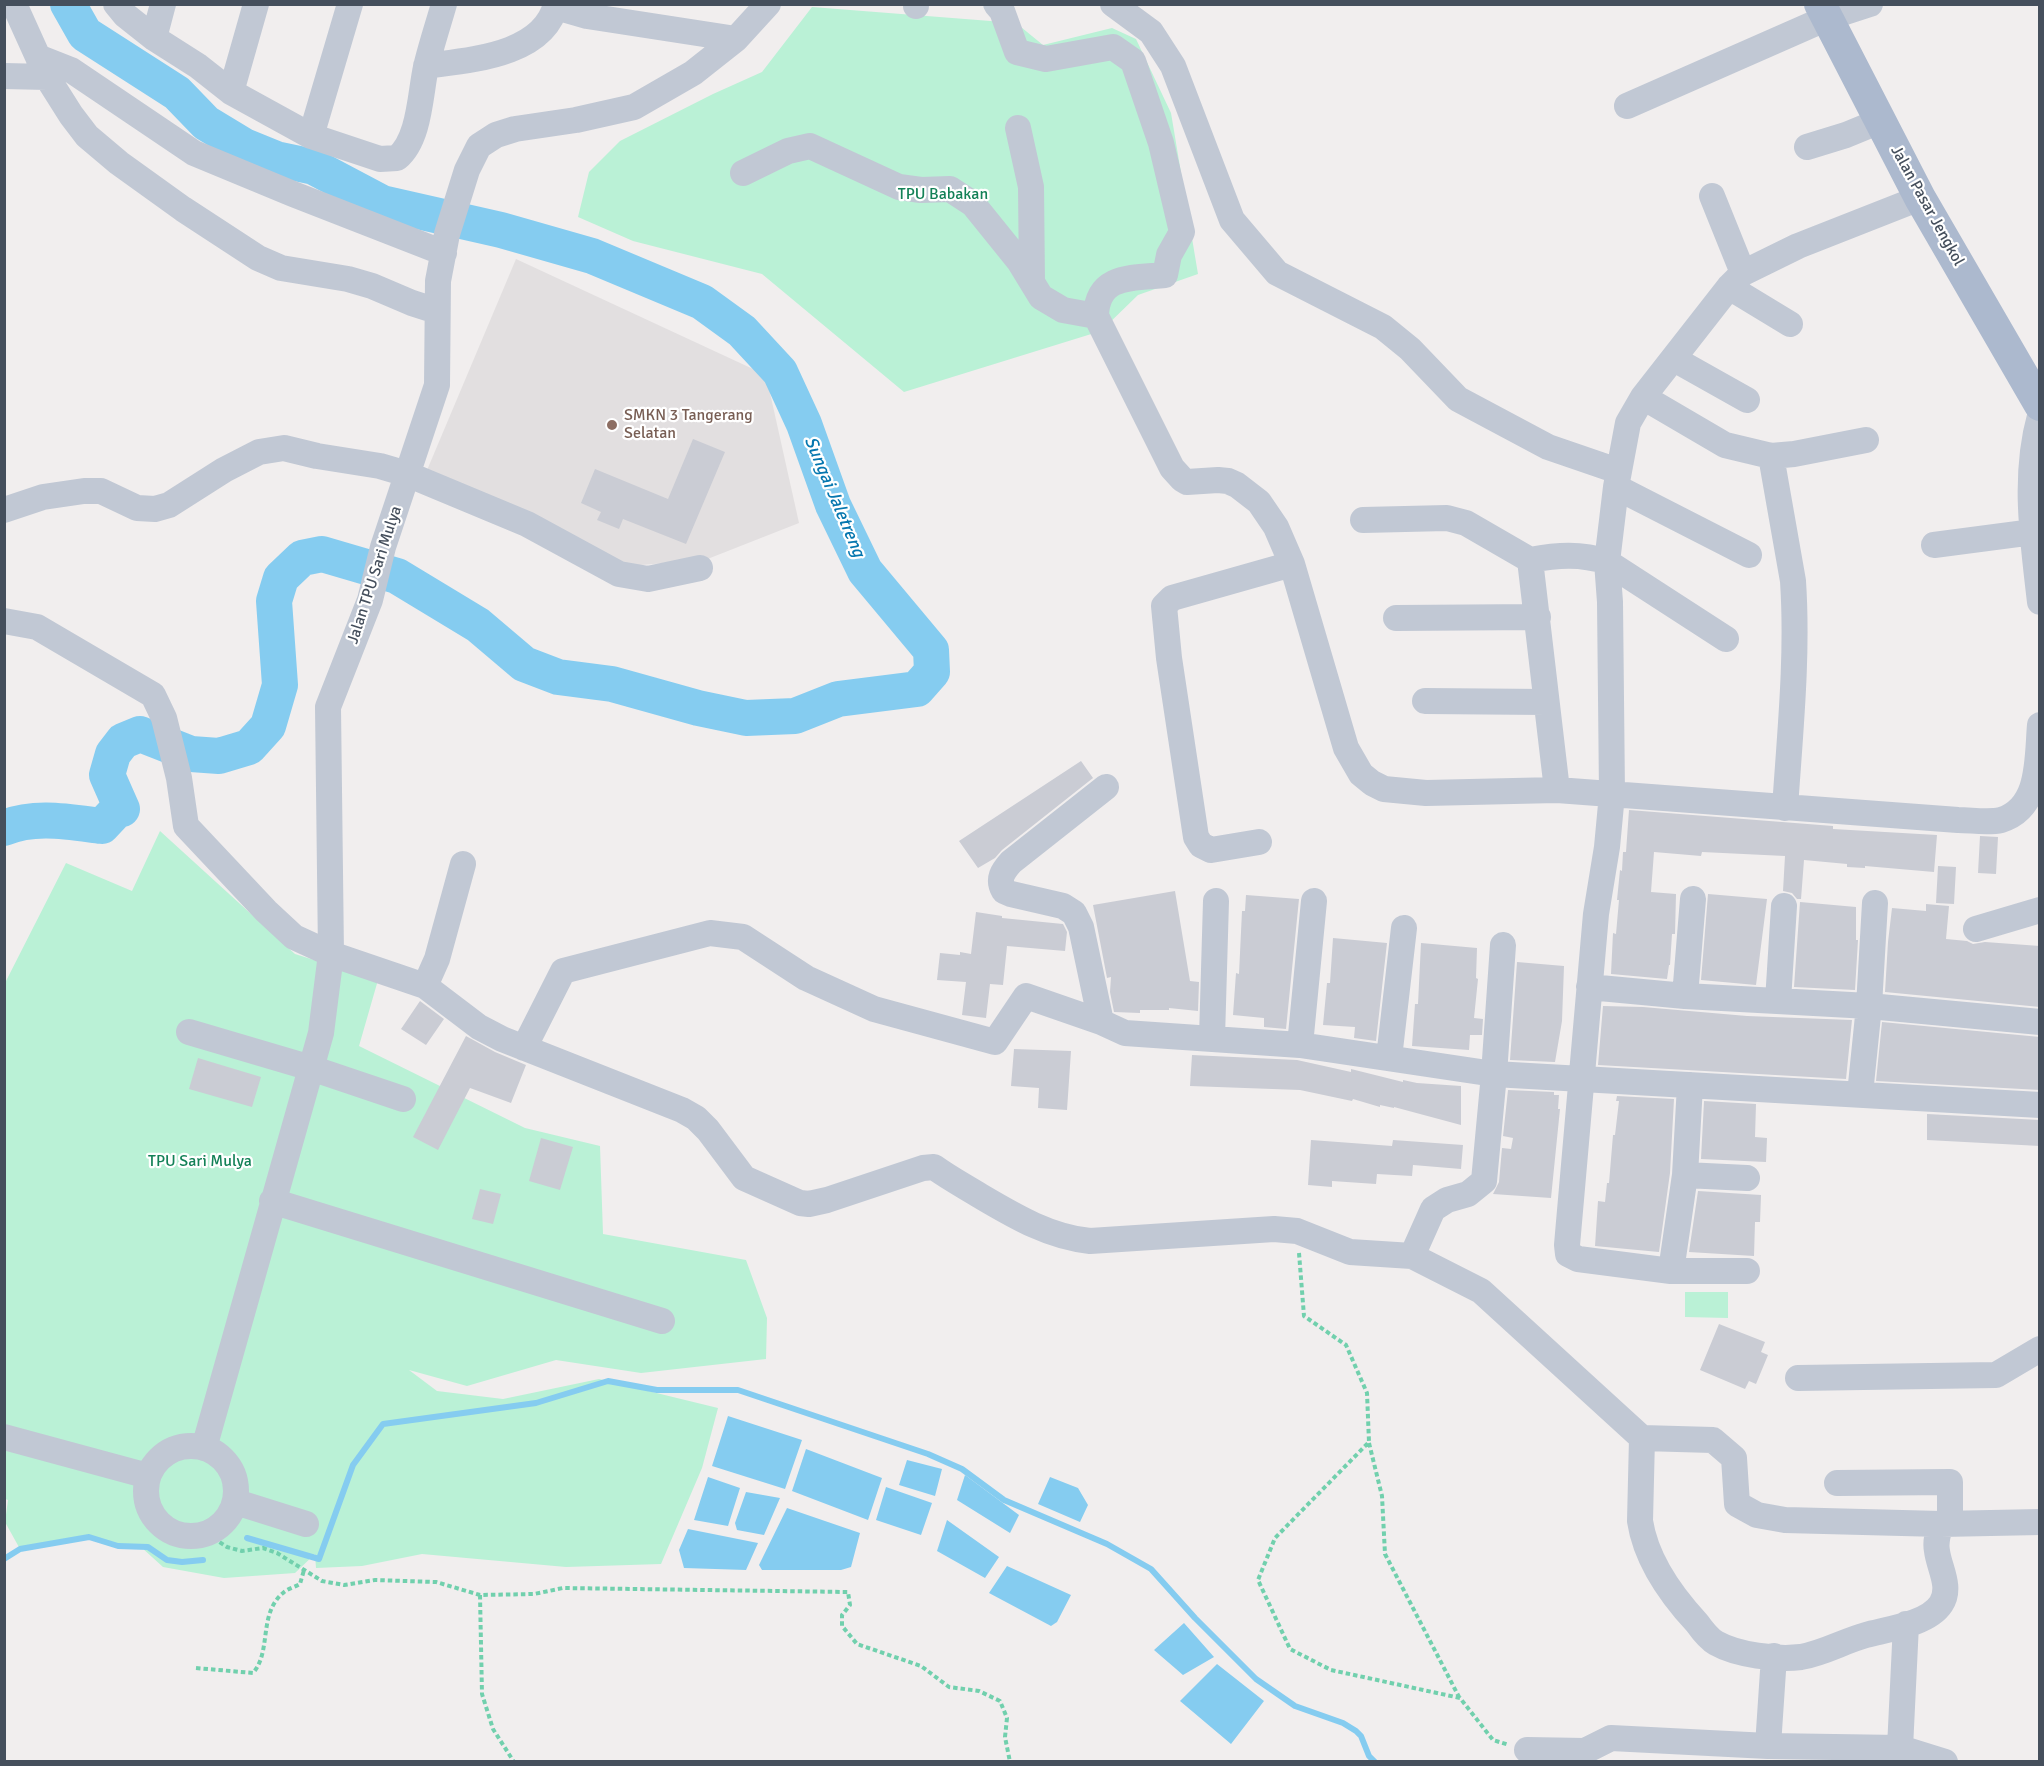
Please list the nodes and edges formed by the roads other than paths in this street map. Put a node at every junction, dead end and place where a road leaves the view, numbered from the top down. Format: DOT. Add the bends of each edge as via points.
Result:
graph roads {
  1 [pos="14,4"];
  2 [pos="116,4"];
  3 [pos="163,4"];
  4 [pos="256,4"];
  5 [pos="350,4"];
  6 [pos="444,4"];
  7 [pos="996,4"];
  8 [pos="1870,4"];
  9 [pos="556,6"];
  10 [pos="1116,6"];
  11 [pos="760,7"];
  12 [pos="1824,11"];
  13 [pos="154,38"];
  14 [pos="736,39"];
  15 [pos="426,66"];
  16 [pos="43,67"];
  17 [pos="4,76"];
  18 [pos="231,92"];
  19 [pos="1627,106"];
  20 [pos="1880,121"];
  21 [pos="1018,128"];
  22 [pos="311,136"];
  23 [pos="1807,147"];
  24 [pos="743,173"];
  25 [pos="1712,196"];
  26 [pos="1920,198"];
  27 [pos="445,244"];
  28 [pos="1736,280"];
  29 [pos="1032,282"];
  30 [pos="437,311"];
  31 [pos="1096,316"];
  32 [pos="1790,324"];
  33 [pos="1674,359"];
  34 [pos="1643,397"];
  35 [pos="1747,400"];
  36 [pos="2040,405"];
  37 [pos="2040,416"];
  38 [pos="1866,440"];
  39 [pos="1771,456"];
  40 [pos="407,474"];
  41 [pos="1617,479"];
  42 [pos="4,510"];
  43 [pos="1363,520"];
  44 [pos="2032,532"];
  45 [pos="1934,545"];
  46 [pos="1749,555"];
  47 [pos="1530,560"];
  48 [pos="1606,562"];
  49 [pos="1292,564"];
  50 [pos="700,568"];
  51 [pos="2040,602"];
  52 [pos="1538,617"];
  53 [pos="1396,618"];
  54 [pos="4,621"];
  55 [pos="1726,639"];
  56 [pos="1425,701"];
  57 [pos="1546,702"];
  58 [pos="2040,725"];
  59 [pos="2038,777"];
  60 [pos="1106,787"];
  61 [pos="1557,790"];
  62 [pos="1612,794"];
  63 [pos="1785,808"];
  64 [pos="1259,842"];
  65 [pos="463,864"];
  66 [pos="1694,899"];
  67 [pos="1216,901"];
  68 [pos="1314,901"];
  69 [pos="1875,903"];
  70 [pos="1784,906"];
  71 [pos="2040,910"];
  72 [pos="1404,928"];
  73 [pos="1976,929"];
  74 [pos="1503,945"];
  75 [pos="331,954"];
  76 [pos="425,986"];
  77 [pos="1589,987"];
  78 [pos="1685,996"];
  79 [pos="1778,1001"];
  80 [pos="1869,1006"];
  81 [pos="1101,1022"];
  82 [pos="2040,1022"];
  83 [pos="189,1032"];
  84 [pos="1212,1038"];
  85 [pos="1300,1045"];
  86 [pos="524,1048"];
  87 [pos="1389,1058"];
  88 [pos="311,1068"];
  89 [pos="1494,1074"];
  90 [pos="1582,1079"];
  91 [pos="1690,1085"];
  92 [pos="1860,1094"];
  93 [pos="403,1099"];
  94 [pos="2040,1105"];
  95 [pos="1685,1175"];
  96 [pos="1748,1178"];
  97 [pos="272,1201"];
  98 [pos="1412,1256"];
  99 [pos="1671,1271"];
  100 [pos="1748,1271"];
  101 [pos="662,1321"];
  102 [pos="2040,1349"];
  103 [pos="1798,1378"];
  104 [pos="4,1437"];
  105 [pos="1642,1438"];
  106 [pos="204,1448"];
  107 [pos="148,1476"];
  108 [pos="1837,1483"];
  109 [pos="236,1502"];
  110 [pos="2040,1522"];
  111 [pos="306,1524"];
  112 [pos="1946,1524"];
  113 [pos="1906,1624"];
  114 [pos="1774,1656"];
  115 [pos="1768,1746"];
  116 [pos="1900,1748"];
  117 [pos="1527,1750"];
  118 [pos="1945,1761"];
  1 -- 16 [label="street"];
  2 -- 13 [label="street"];
  3 -- 13 [label="street"];
  4 -- 18 [label="street"];
  5 -- 22 [label="street"];
  6 -- 15 [label="street"];
  7 -- 31 [label="street" via="1002,10 1017,52 1046,59 1113,47 1132,61 1161,143 1182,232 1169,255 1166,275 1123,279 1108,286 1099,295"];
  8 -- 12 [label="street"];
  9 -- 14 [label="street" via="587,16"];
  9 -- 15 [label="street" via="542,31 516,47 493,57"];
  10 -- 41 [label="street" via="1151,32 1173,66 1232,220 1277,273 1383,327 1458,399"];
  11 -- 14 [label="street"];
  12 -- 19 [label="street"];
  12 -- 20 [label="main road, Jalan Pasar Jengkol"];
  13 -- 18 [label="street"];
  14 -- 27 [label="street, Jalan TPU Sari Mulya" via="693,73 634,107 515,129 479,146 467,170"];
  15 -- 22 [label="street" via="413,134 398,158 380,159"];
  16 -- 17 [label="street"];
  16 -- 27 [label="street" via="71,70 194,153 293,194"];
  16 -- 30 [label="street" via="87,136 183,209 258,258 281,268 372,286"];
  18 -- 22 [label="street"];
  20 -- 23 [label="street"];
  20 -- 26 [label="main road, Jalan Pasar Jengkol"];
  21 -- 29 [label="street" via="1032,187"];
  24 -- 29 [label="street" via="788,151 810,146 899,187 950,189 973,204"];
  25 -- 28 [label="street"];
  26 -- 28 [label="street" via="1798,246"];
  26 -- 36 [label="main road, Jalan Pasar Jengkol"];
  27 -- 30 [label="street, Jalan TPU Sari Mulya"];
  28 -- 32 [label="street"];
  28 -- 33 [label="street"];
  29 -- 31 [label="street" via="1041,297 1052,304 1076,314"];
  30 -- 40 [label="street, Jalan TPU Sari Mulya" via="437,385"];
  31 -- 49 [label="street" via="1172,468 1186,482 1228,481 1259,502 1276,527"];
  33 -- 34 [label="street"];
  33 -- 35 [label="street"];
  34 -- 39 [label="street" via="1725,445"];
  34 -- 41 [label="street" via="1628,423"];
  37 -- 44 [label="street" via="2030,470"];
  38 -- 39 [label="street"];
  39 -- 63 [label="street" via="1794,599"];
  40 -- 42 [label="street" via="271,448 224,470 169,505 154,509 137,508 101,491 84,491 43,497"];
  40 -- 50 [label="street" via="526,524 619,574 648,579"];
  40 -- 75 [label="street, Jalan TPU Sari Mulya" via="370,600 328,707"];
  41 -- 46 [label="street"];
  41 -- 48 [label="street"];
  43 -- 47 [label="street" via="1447,518 1466,523"];
  44 -- 45 [label="street"];
  44 -- 51 [label="street"];
  47 -- 48 [label="street" via="1577,555"];
  47 -- 52 [label="street"];
  48 -- 55 [label="street"];
  48 -- 62 [label="street"];
  49 -- 61 [label="street" via="1346,748 1361,774 1384,789 1426,793"];
  49 -- 64 [label="street" via="1172,598 1164,606 1196,837 1211,850"];
  52 -- 53 [label="street"];
  52 -- 57 [label="street"];
  54 -- 75 [label="street" via="37,627 153,695 164,718 179,777 186,826 294,937"];
  56 -- 57 [label="street"];
  57 -- 61 [label="street"];
  58 -- 59 [label="street"];
  59 -- 63 [label="street" via="2024,804 1999,820"];
  60 -- 81 [label="street" via="1011,862 1000,880 1004,891 1059,904 1074,913 1081,927"];
  61 -- 62 [label="street"];
  62 -- 63 [label="street"];
  62 -- 77 [label="street"];
  65 -- 76 [label="street" via="437,959"];
  66 -- 78 [label="street"];
  67 -- 84 [label="street"];
  68 -- 85 [label="street"];
  69 -- 80 [label="street"];
  70 -- 79 [label="street"];
  71 -- 73 [label="street"];
  72 -- 87 [label="street"];
  74 -- 89 [label="street"];
  75 -- 76 [label="street"];
  75 -- 88 [label="street, Jalan TPU Sari Mulya" via="321,1033"];
  76 -- 86 [label="street" via="479,1027"];
  77 -- 78 [label="street"];
  77 -- 90 [label="street"];
  78 -- 79 [label="street"];
  79 -- 80 [label="street"];
  80 -- 82 [label="street"];
  80 -- 92 [label="street"];
  81 -- 84 [label="street" via="1125,1034"];
  81 -- 86 [label="street" via="1026,996 995,1042 874,1009 806,978 743,937 710,933 563,971"];
  83 -- 88 [label="street"];
  84 -- 85 [label="street"];
  85 -- 87 [label="street"];
  86 -- 98 [label="street" via="689,1114 708,1130 744,1178 800,1203 827,1200 934,1167 1021,1220 1077,1239 1274,1229 1297,1231 1350,1252"];
  87 -- 89 [label="street"];
  88 -- 93 [label="street"];
  88 -- 97 [label="street, Jalan TPU Sari Mulya"];
  89 -- 90 [label="street"];
  89 -- 98 [label="street" via="1484,1180 1468,1194 1433,1209"];
  90 -- 91 [label="street"];
  90 -- 99 [label="street" via="1568,1254 1578,1259"];
  91 -- 92 [label="street"];
  91 -- 95 [label="street"];
  92 -- 94 [label="street"];
  95 -- 96 [label="street"];
  95 -- 99 [label="street"];
  97 -- 101 [label="street"];
  97 -- 106 [label="street, Jalan TPU Sari Mulya"];
  98 -- 105 [label="street" via="1481,1292"];
  99 -- 100 [label="street"];
  102 -- 103 [label="street" via="1996,1375"];
  104 -- 107 [label="street"];
  105 -- 112 [label="street" via="1713,1440 1734,1458 1737,1504 1757,1515 1785,1520"];
  105 -- 114 [label="street" via="1640,1521 1658,1572 1678,1603 1714,1642"];
  106 -- 107 [label="street" via="190,1446 164,1454"];
  106 -- 109 [label="street" via="227,1463 234,1475"];
  107 -- 109 [label="street" via="147,1505 165,1529 178,1535 192,1537 220,1527"];
  108 -- 112 [label="street" via="1950,1482"];
  109 -- 111 [label="street"];
  110 -- 112 [label="street"];
  112 -- 113 [label="street" via="1936,1543 1946,1586 1944,1598 1934,1612"];
  113 -- 114 [label="street" via="1806,1655"];
  113 -- 116 [label="street"];
  114 -- 115 [label="street"];
  115 -- 116 [label="street"];
  115 -- 117 [label="street" via="1611,1738 1586,1751"];
  116 -- 118 [label="street"];
}
